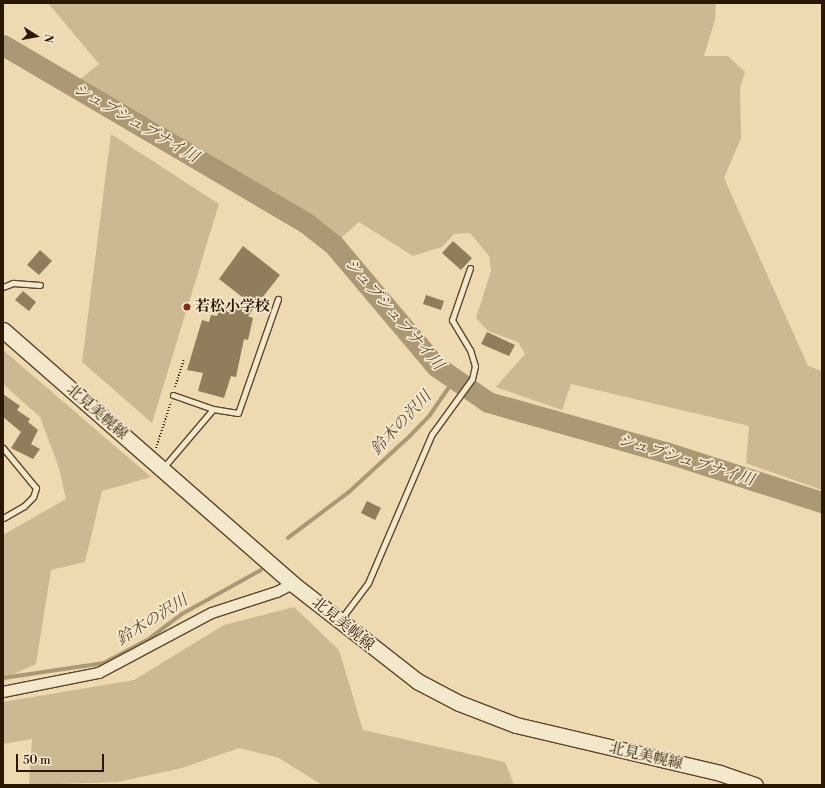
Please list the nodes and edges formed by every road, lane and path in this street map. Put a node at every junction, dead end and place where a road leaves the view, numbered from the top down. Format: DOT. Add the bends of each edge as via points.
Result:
graph roads {
  1 [pos="470,268"];
  2 [pos="40,285"];
  3 [pos="3,287"];
  4 [pos="278,298"];
  5 [pos="3,330"];
  6 [pos="184,359"];
  7 [pos="173,396"];
  8 [pos="213,409"];
  9 [pos="3,448"];
  10 [pos="157,465"];
  11 [pos="3,518"];
  12 [pos="293,584"];
  13 [pos="340,621"];
  14 [pos="3,692"];
  15 [pos="756,785"];
  1 -- 13 [label="lane" via="452,320 470,350 475,366 472,379 432,434 368,583"];
  2 -- 3 [label="lane" via="13,283"];
  4 -- 8 [label="lane" via="238,413"];
  5 -- 10 [label="main road, 北見美幌線"];
  6 -- 7 [label="path"];
  7 -- 8 [label="lane"];
  7 -- 10 [label="path"];
  8 -- 10 [label="lane"];
  9 -- 11 [label="lane" via="36,488 33,497 24,506"];
  10 -- 12 [label="main road, 北見美幌線"];
  12 -- 13 [label="main road, 北見美幌線"];
  12 -- 14 [label="street" via="277,592 212,613 99,672"];
  13 -- 15 [label="main road, 北見美幌線" via="417,681 466,705 516,725 720,773"];
}
